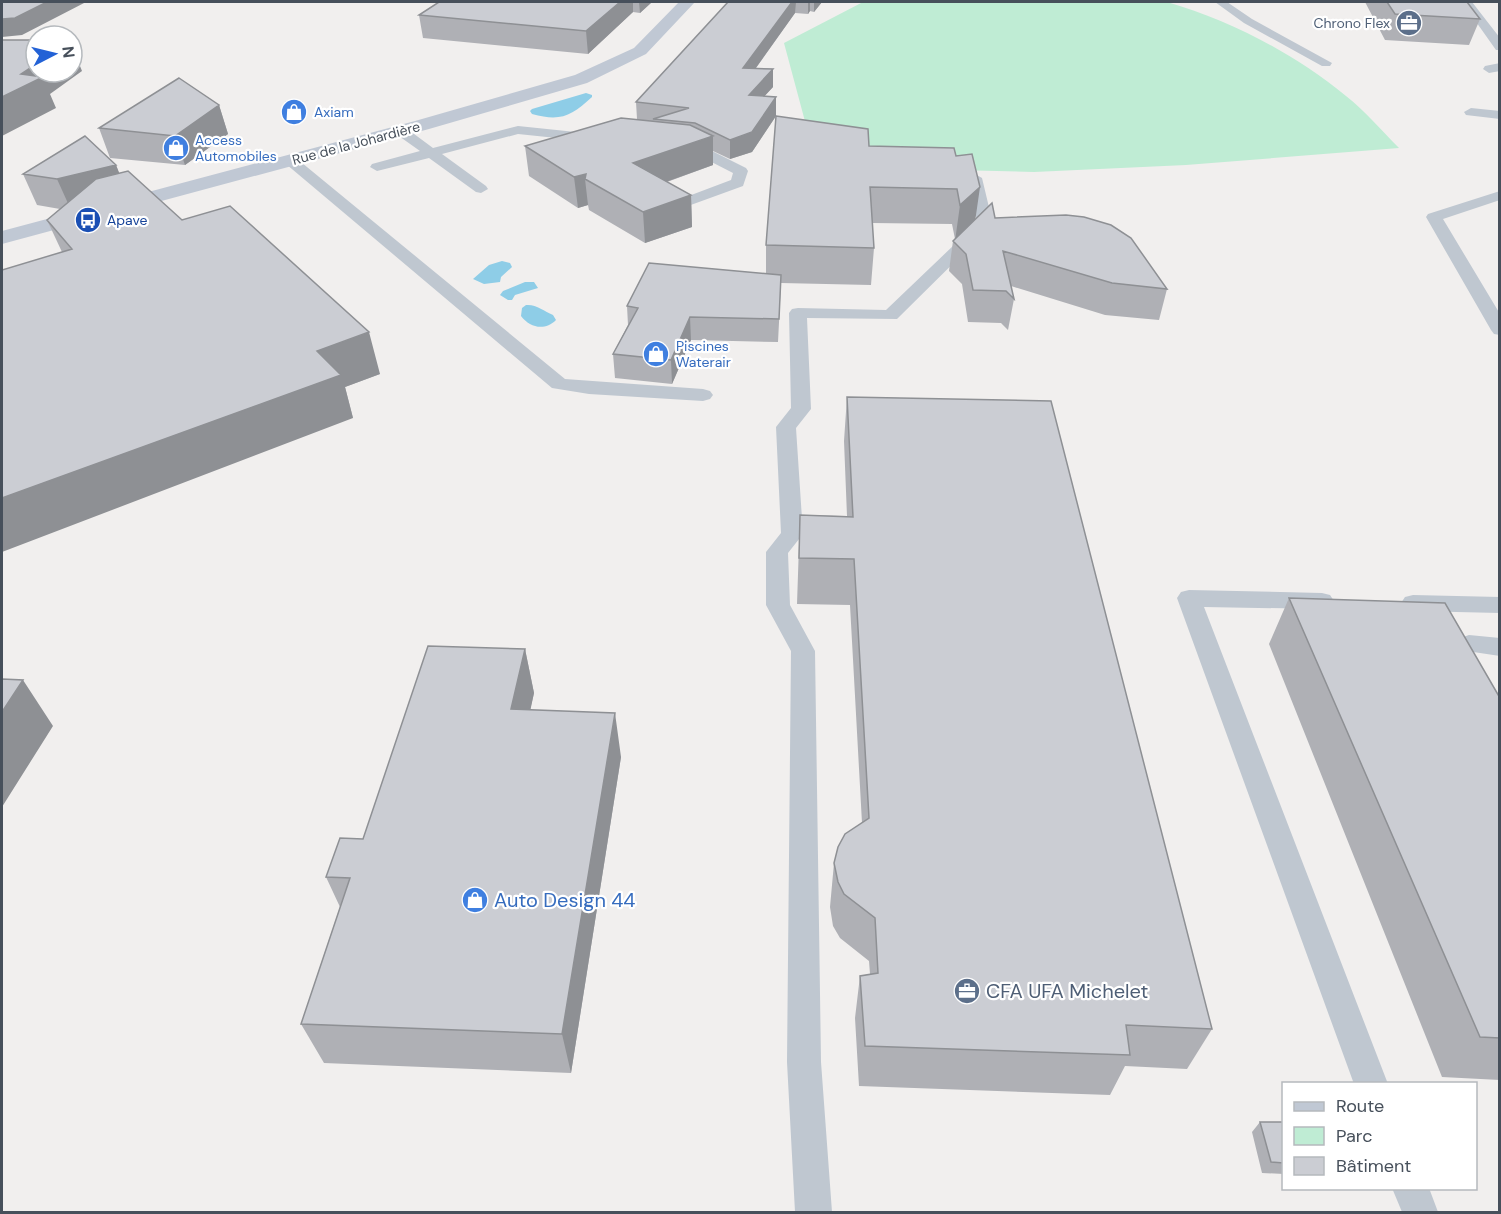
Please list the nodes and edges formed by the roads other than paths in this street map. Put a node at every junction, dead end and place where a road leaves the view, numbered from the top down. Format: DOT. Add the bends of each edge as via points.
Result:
graph roads {
  1 [pos="687,2"];
  2 [pos="1220,2"];
  3 [pos="1467,2"];
  4 [pos="1500,47"];
  5 [pos="1326,63"];
  6 [pos="1471,112"];
  7 [pos="1500,115"];
  8 [pos="401,131"];
  9 [pos="612,140"];
  10 [pos="672,146"];
  11 [pos="431,152"];
  12 [pos="291,161"];
  13 [pos="378,167"];
  14 [pos="975,178"];
  15 [pos="481,189"];
  16 [pos="1500,195"];
  17 [pos="683,203"];
  18 [pos="2,238"];
  19 [pos="1500,330"];
  20 [pos="704,395"];
  21 [pos="1348,601"];
  22 [pos="1384,602"];
  23 [pos="1500,605"];
  24 [pos="1469,644"];
  25 [pos="1500,647"];
  26 [pos="1371,1082"];
  27 [pos="1411,1190"];
  28 [pos="813,1212"];
  29 [pos="1420,1212"];
  1 -- 8 [label="street, Rue de la Johardière" via="640,51 616,64 581,79"];
  2 -- 5 [label="lane"];
  3 -- 4 [label="lane"];
  6 -- 7 [label="lane"];
  8 -- 11 [label="lane"];
  8 -- 12 [label="street, Rue de la Johardière"];
  9 -- 11 [label="lane" via="518,130"];
  10 -- 17 [label="lane" via="695,148 741,171 738,183"];
  11 -- 13 [label="lane"];
  11 -- 15 [label="lane"];
  12 -- 18 [label="street, Rue de la Johardière"];
  12 -- 20 [label="lane" via="559,384"];
  14 -- 28 [label="lane" via="985,224 891,315 798,313 801,409 786,427 792,534 777,552 777,573 778,605 804,651 804,1062"];
  16 -- 19 [label="lane" via="1434,217"];
  21 -- 26 [label="lane" via="1189,598"];
  22 -- 23 [label="lane"];
  24 -- 25 [label="lane"];
  27 -- 29 [label="lane"];
}
